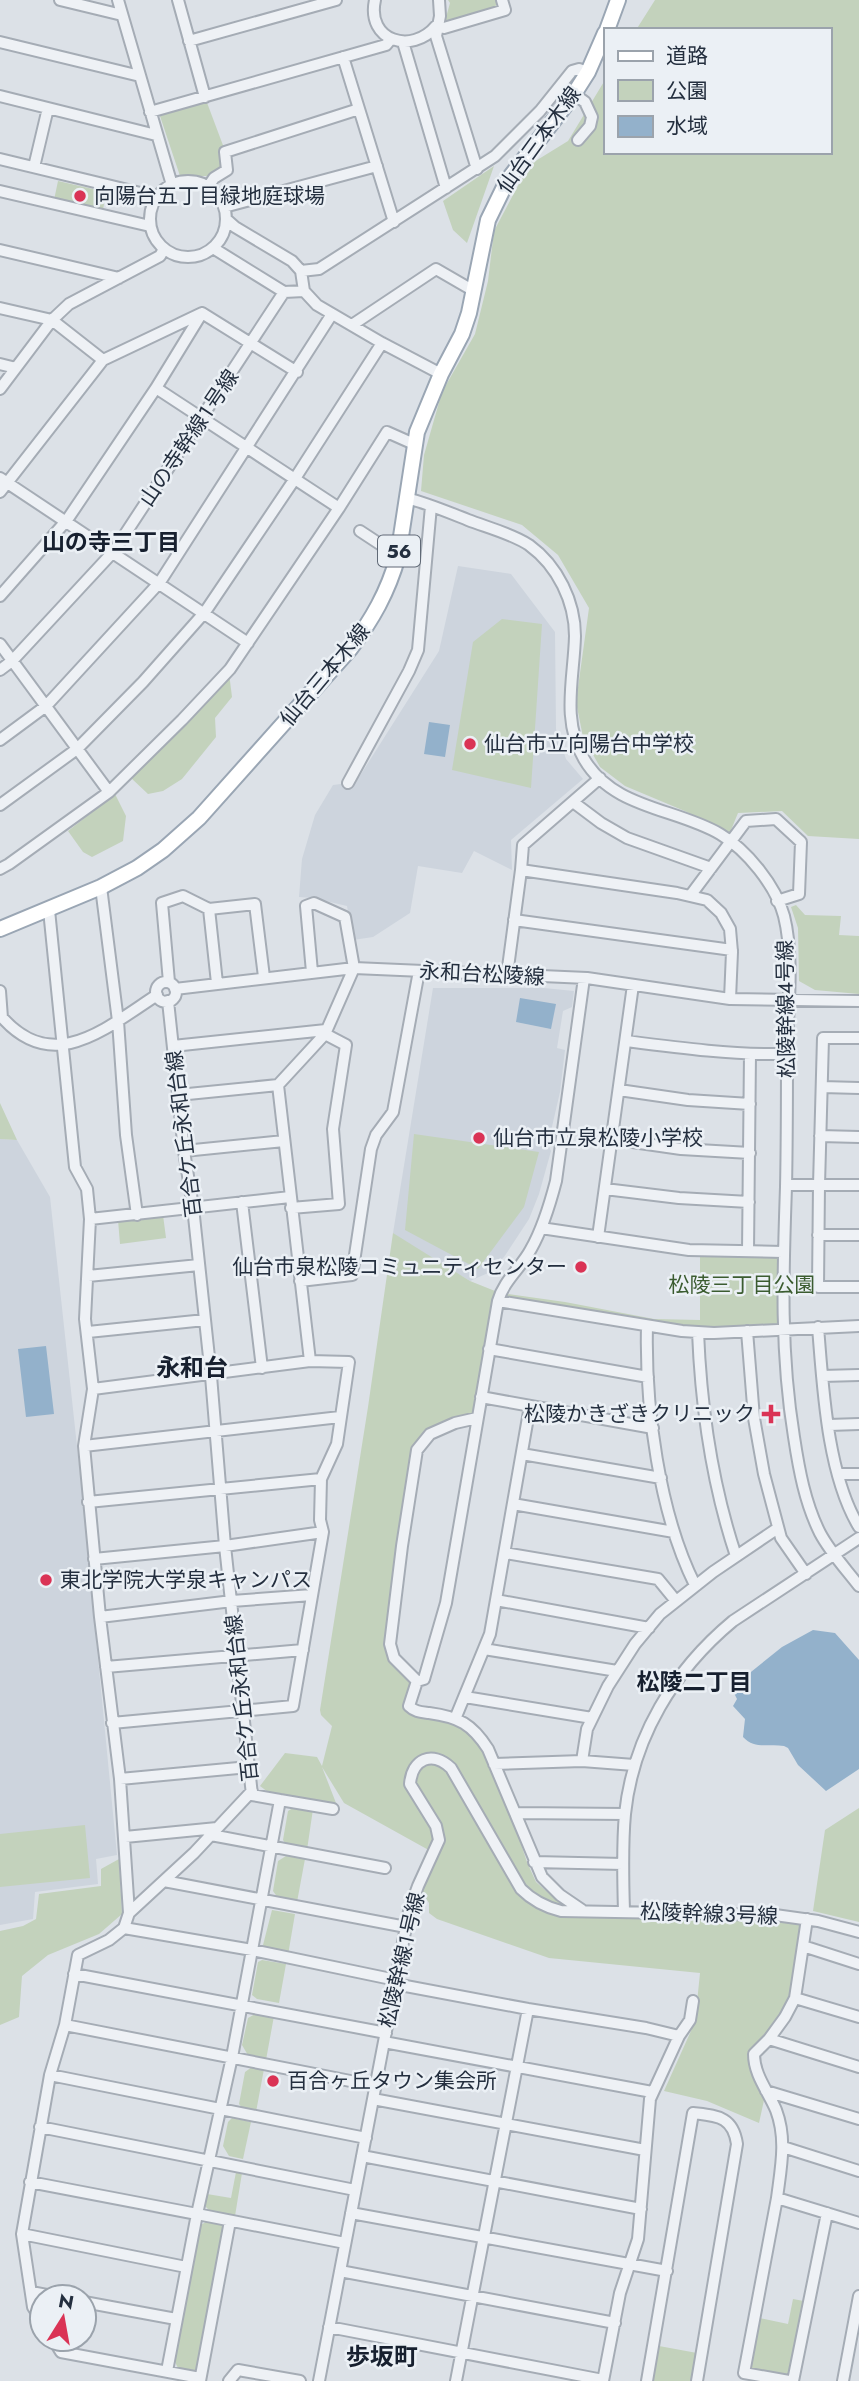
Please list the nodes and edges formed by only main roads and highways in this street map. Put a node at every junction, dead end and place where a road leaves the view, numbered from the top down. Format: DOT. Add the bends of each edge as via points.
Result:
graph roads {
  1 [pos="618,0"];
  2 [pos="607,28"];
  3 [pos="604,36"];
  4 [pos="0,929"];
  1 -- 2 [label="main road, 仙台三本木線 / 56"];
  3 -- 4 [label="main road, 仙台三本木線 / 56" via="574,94 496,199 462,334 420,421 398,556 383,601 356,640 200,818 163,850 101,887"];
}
